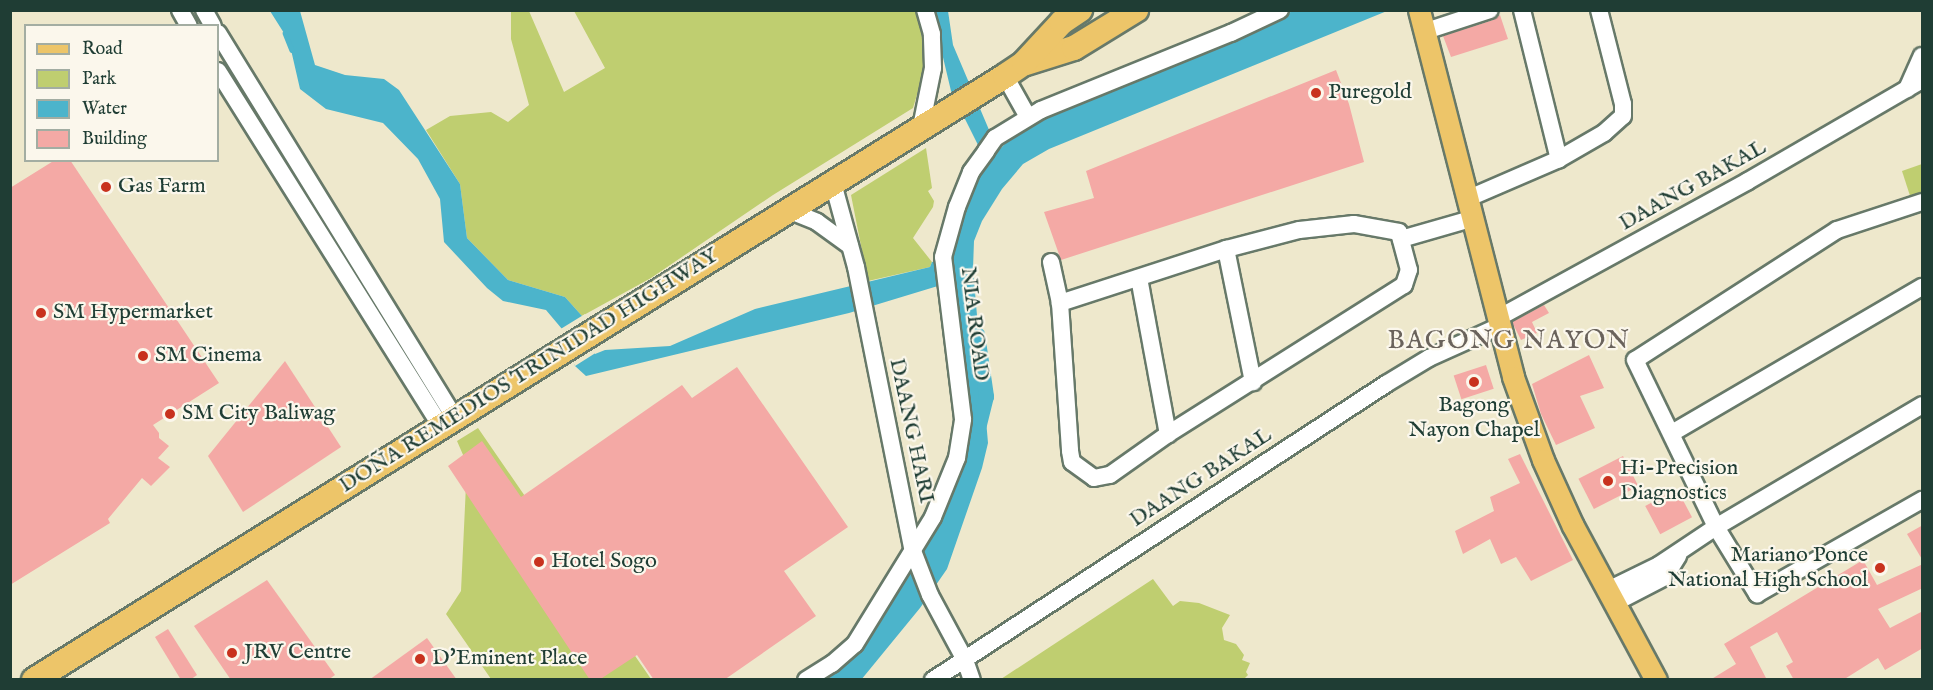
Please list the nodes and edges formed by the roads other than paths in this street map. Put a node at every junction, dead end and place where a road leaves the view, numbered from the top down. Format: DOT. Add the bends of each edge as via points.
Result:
graph roads {
  1 [pos="180,10"];
  2 [pos="204,10"];
  3 [pos="925,10"];
  4 [pos="1080,10"];
  5 [pos="1108,10"];
  6 [pos="1136,10"];
  7 [pos="1280,10"];
  8 [pos="1419,10"];
  9 [pos="1490,10"];
  10 [pos="1522,10"];
  11 [pos="1599,10"];
  12 [pos="1435,22"];
  13 [pos="188,24"];
  14 [pos="212,24"];
  15 [pos="219,35"];
  16 [pos="1923,56"];
  17 [pos="1015,70"];
  18 [pos="219,73"];
  19 [pos="1923,80"];
  20 [pos="1907,89"];
  21 [pos="1028,117"];
  22 [pos="921,127"];
  23 [pos="1559,159"];
  24 [pos="833,183"];
  25 [pos="1923,202"];
  26 [pos="1472,208"];
  27 [pos="788,210"];
  28 [pos="1401,239"];
  29 [pos="850,246"];
  30 [pos="1226,249"];
  31 [pos="1051,262"];
  32 [pos="1139,278"];
  33 [pos="1923,287"];
  34 [pos="1060,303"];
  35 [pos="1499,322"];
  36 [pos="1253,382"];
  37 [pos="1923,405"];
  38 [pos="448,422"];
  39 [pos="1672,433"];
  40 [pos="1168,434"];
  41 [pos="1923,500"];
  42 [pos="1716,526"];
  43 [pos="913,551"];
  44 [pos="1611,596"];
  45 [pos="965,660"];
  46 [pos="34,680"];
  47 [pos="806,680"];
  48 [pos="933,680"];
  49 [pos="972,680"];
  50 [pos="1656,680"];
  1 -- 13 [label="street"];
  2 -- 14 [label="street"];
  3 -- 22 [label="street" via="932,34 933,68"];
  4 -- 17 [label="highway, DOÑA REMEDIOS TRINIDAD HIGHWAY" via="1062,22"];
  5 -- 17 [label="highway"];
  6 -- 17 [label="highway, DOÑA REMEDIOS TRINIDAD HIGHWAY" via="1074,48"];
  7 -- 21 [label="street, NIA ROAD"];
  8 -- 12 [label="main road"];
  9 -- 12 [label="street"];
  10 -- 23 [label="street"];
  11 -- 23 [label="street" via="1623,116 1605,133"];
  12 -- 26 [label="main road"];
  15 -- 38 [label="street"];
  16 -- 20 [label="street"];
  17 -- 21 [label="street"];
  17 -- 22 [label="highway, DOÑA REMEDIOS TRINIDAD HIGHWAY"];
  18 -- 38 [label="street"];
  19 -- 20 [label="street, DAANG BAKAL"];
  20 -- 35 [label="street, DAANG BAKAL"];
  21 -- 43 [label="street, NIA ROAD" via="990,144 971,172 943,257 963,419 957,458 933,517"];
  22 -- 24 [label="highway, DOÑA REMEDIOS TRINIDAD HIGHWAY"];
  23 -- 26 [label="street"];
  24 -- 27 [label="highway, DOÑA REMEDIOS TRINIDAD HIGHWAY"];
  24 -- 29 [label="street, DAANG HARI"];
  25 -- 39 [label="street" via="1837,230 1635,360"];
  26 -- 28 [label="street"];
  26 -- 35 [label="main road"];
  27 -- 29 [label="street" via="818,222"];
  27 -- 38 [label="highway, DOÑA REMEDIOS TRINIDAD HIGHWAY"];
  28 -- 30 [label="street" via="1399,232 1354,224 1299,230"];
  28 -- 36 [label="street" via="1409,270 1404,285"];
  29 -- 43 [label="street, DAANG HARI"];
  30 -- 32 [label="street"];
  30 -- 36 [label="street"];
  31 -- 34 [label="street"];
  32 -- 34 [label="street"];
  32 -- 40 [label="street"];
  33 -- 39 [label="street"];
  34 -- 40 [label="street" via="1072,462 1094,478 1110,475"];
  35 -- 44 [label="main road" via="1513,377 1543,460"];
  35 -- 45 [label="street, DAANG BAKAL" via="1403,374"];
  36 -- 40 [label="street"];
  37 -- 42 [label="street"];
  38 -- 46 [label="highway, DOÑA REMEDIOS TRINIDAD HIGHWAY"];
  39 -- 42 [label="street"];
  41 -- 42 [label="street" via="1757,594"];
  42 -- 44 [label="street"];
  43 -- 45 [label="street, DAANG HARI" via="930,595"];
  43 -- 47 [label="street, NIA ROAD" via="855,644"];
  44 -- 50 [label="main road"];
  45 -- 48 [label="street, DAANG BAKAL"];
  45 -- 49 [label="street, DAANG HARI"];
}
